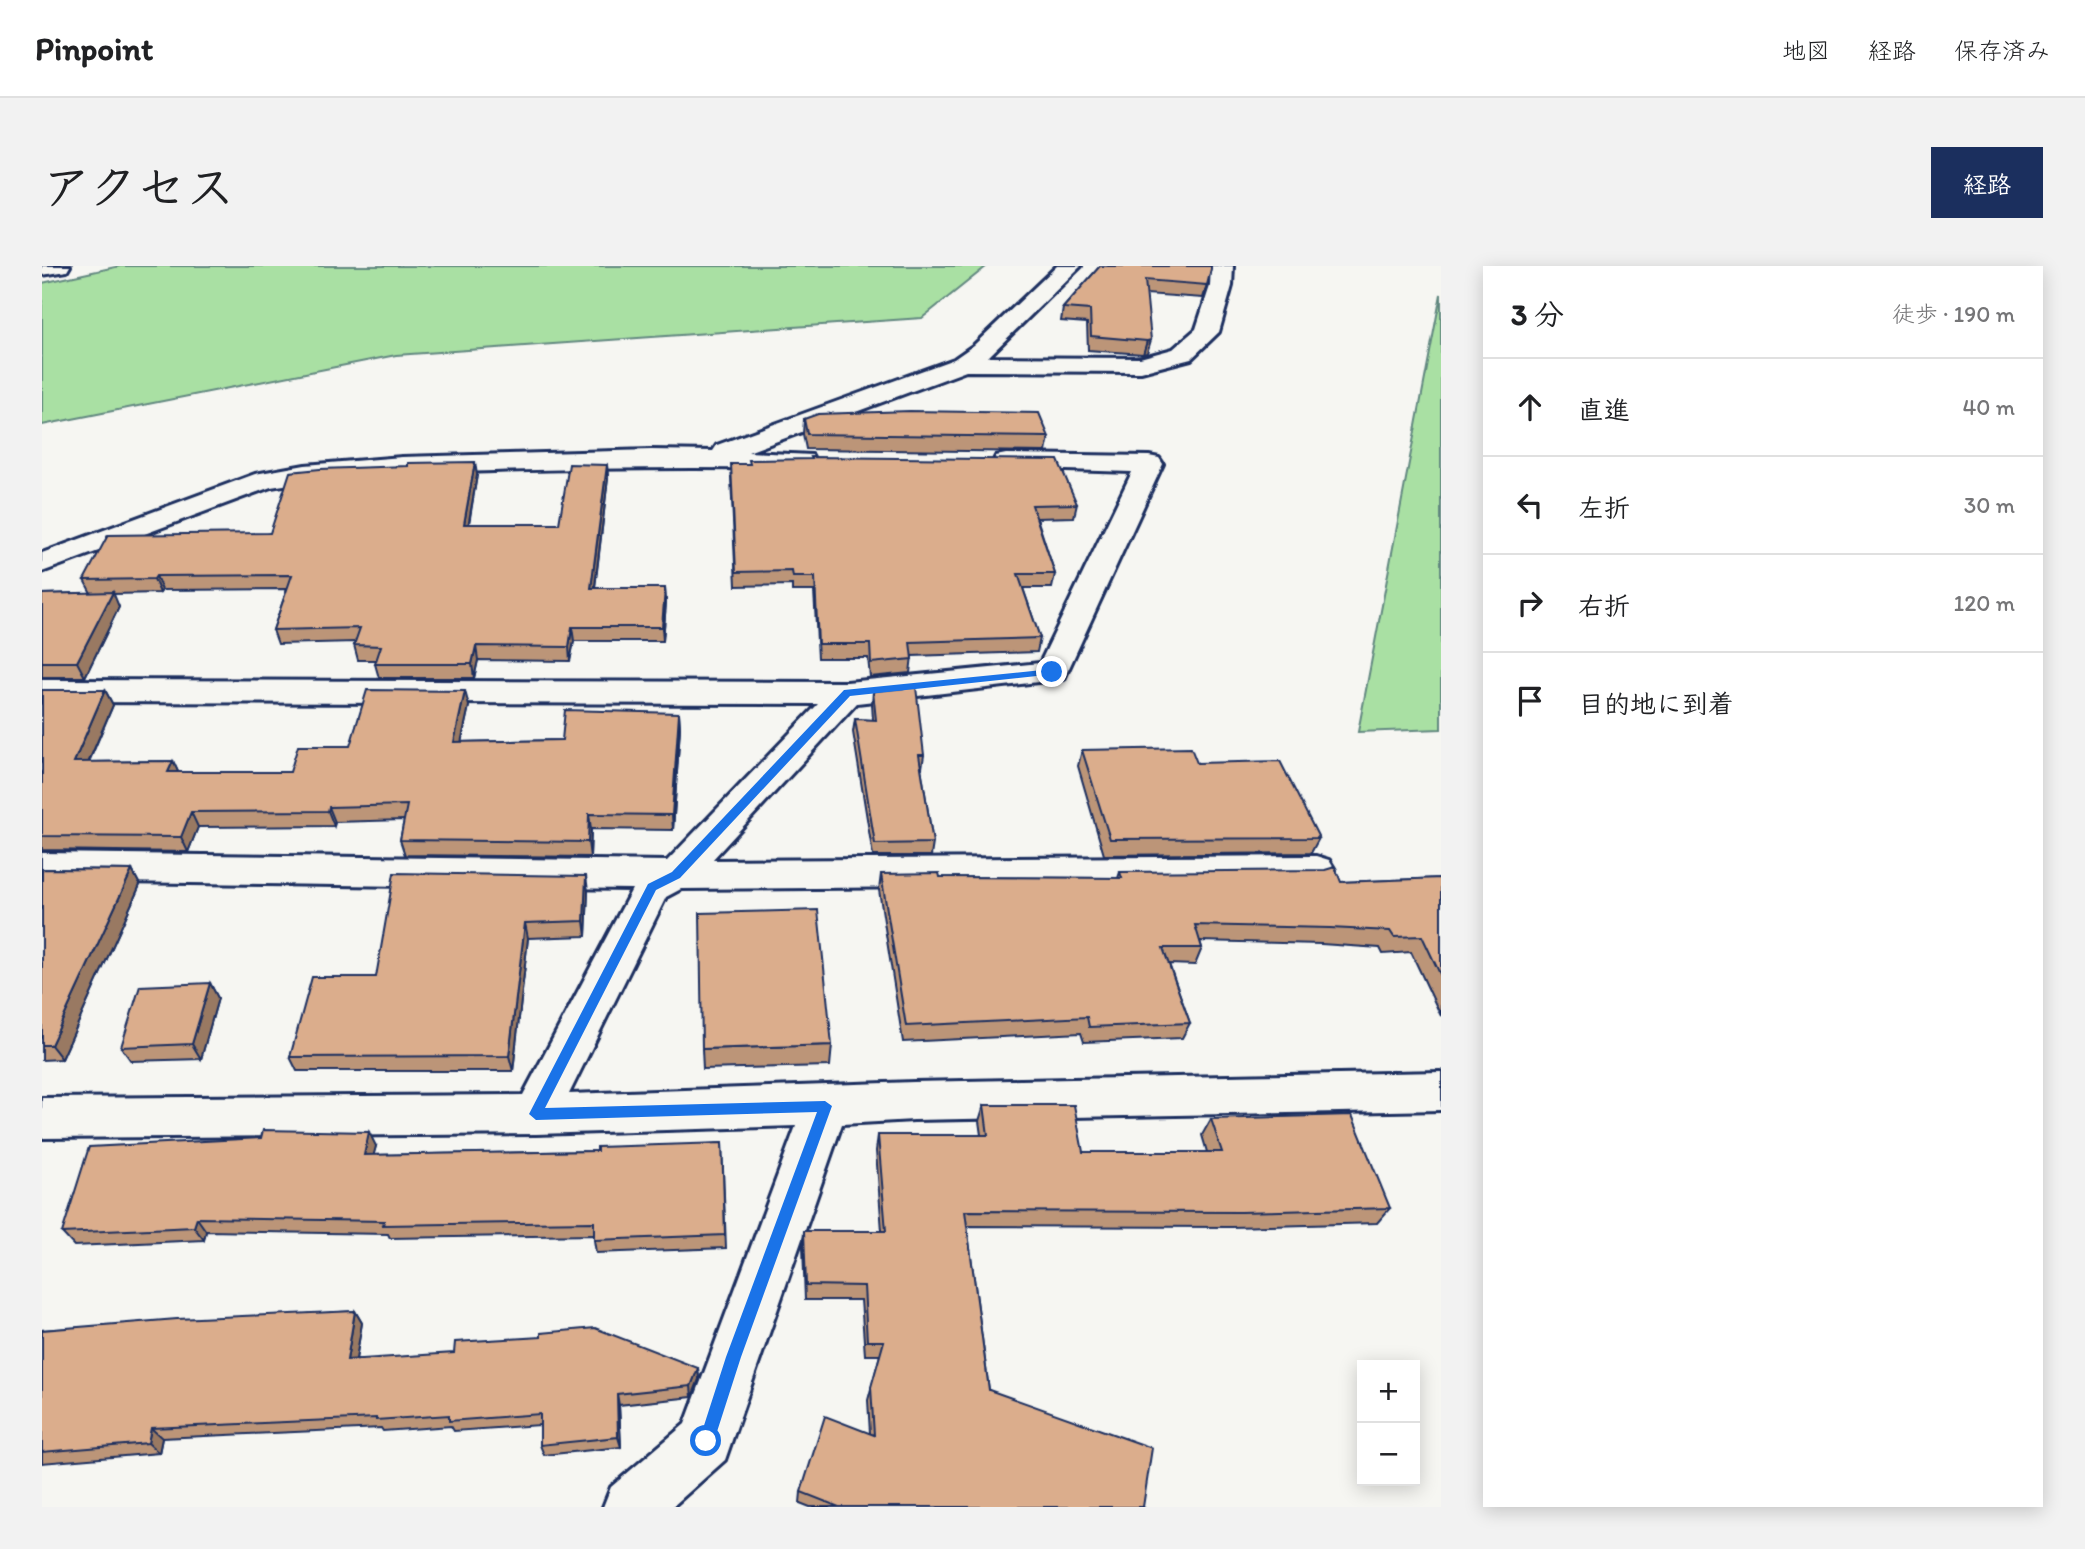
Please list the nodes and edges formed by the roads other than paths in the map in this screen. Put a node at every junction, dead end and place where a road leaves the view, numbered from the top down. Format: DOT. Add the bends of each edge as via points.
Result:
graph roads {
  1 [pos="59,266"];
  2 [pos="1070,266"];
  3 [pos="1222,266"];
  4 [pos="42,268"];
  5 [pos="963,364"];
  6 [pos="651,458"];
  7 [pos="832,461"];
  8 [pos="984,462"];
  9 [pos="42,563"];
  10 [pos="42,691"];
  11 [pos="847,693"];
  12 [pos="42,867"];
  13 [pos="1316,870"];
  14 [pos="676,875"];
  15 [pos="1441,1091"];
  16 [pos="825,1106"];
  17 [pos="536,1114"];
  18 [pos="42,1118"];
  19 [pos="631,1507"];
  1 -- 4 [label="street"];
  2 -- 5 [label="street"];
  3 -- 5 [label="street" via="1207,332 1182,354 1141,365"];
  5 -- 6 [label="street" via="729,451"];
  6 -- 7 [label="street"];
  6 -- 9 [label="street" via="402,465 292,475 265,480"];
  8 -- 11 [label="street" via="1149,464 1052,672"];
  10 -- 11 [label="street"];
  11 -- 14 [label="street"];
  12 -- 14 [label="street"];
  13 -- 14 [label="street"];
  14 -- 17 [label="street" via="652,887"];
  15 -- 16 [label="street"];
  16 -- 17 [label="street"];
  16 -- 19 [label="street" via="706,1441"];
  17 -- 18 [label="street"];
}
